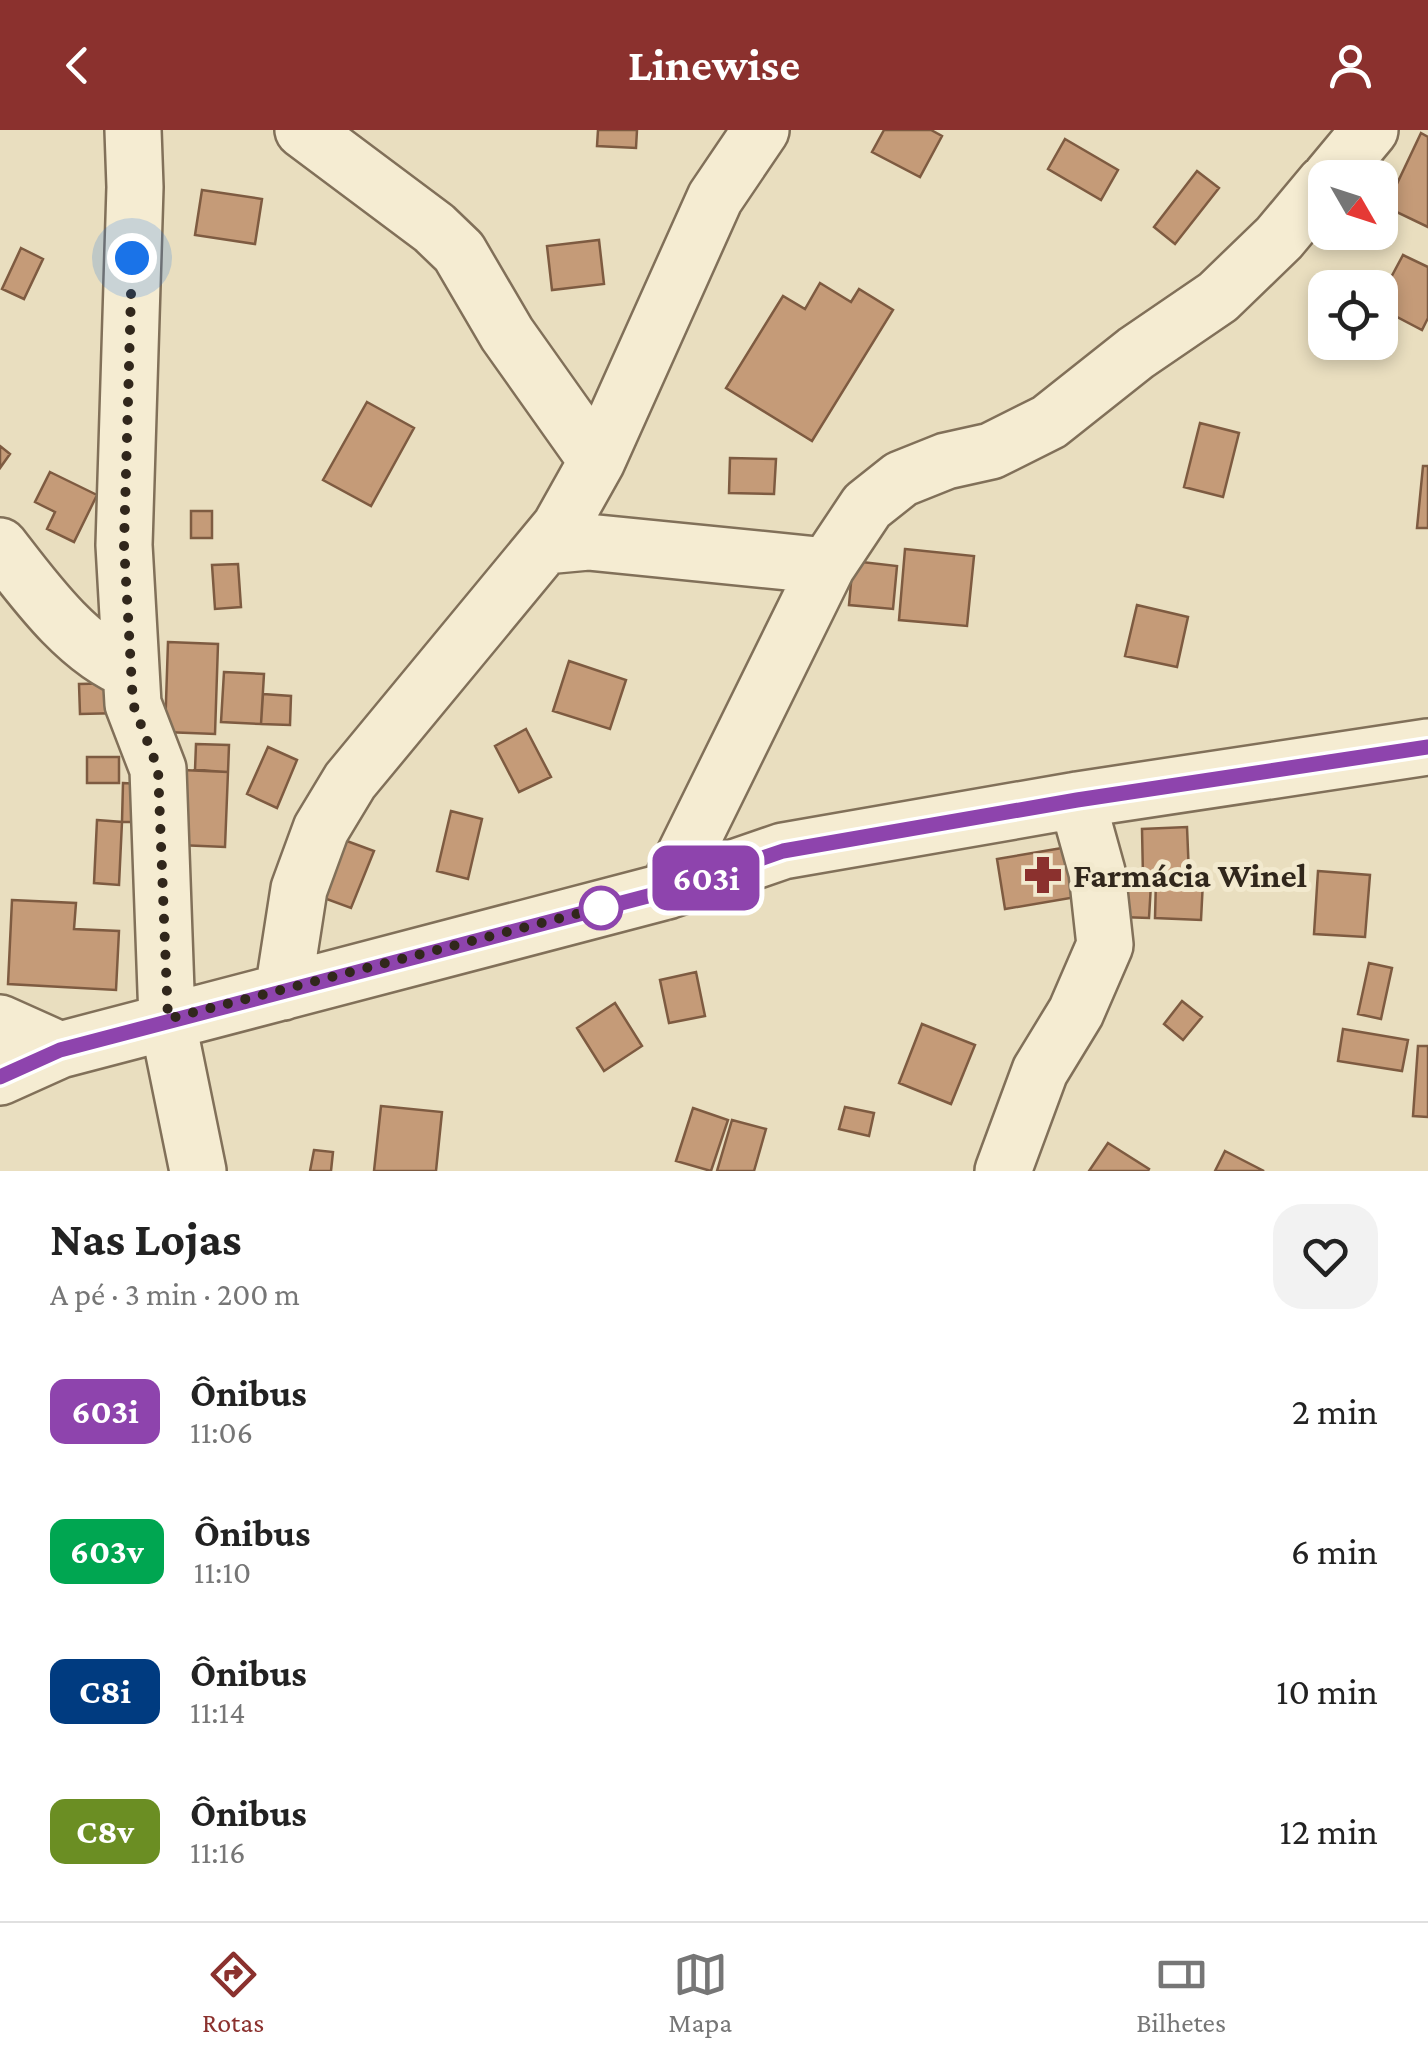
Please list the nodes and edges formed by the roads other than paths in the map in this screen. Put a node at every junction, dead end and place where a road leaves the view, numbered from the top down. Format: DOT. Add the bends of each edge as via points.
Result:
graph roads {
  1 [pos="133,130"];
  2 [pos="303,130"];
  3 [pos="761,130"];
  4 [pos="1370,130"];
  5 [pos="1345,160"];
  6 [pos="1308,204"];
  7 [pos="597,461"];
  8 [pos="0,546"];
  9 [pos="545,546"];
  10 [pos="827,566"];
  11 [pos="132,671"];
  12 [pos="1428,747"];
  13 [pos="1077,800"];
  14 [pos="667,891"];
  15 [pos="283,992"];
  16 [pos="168,1019"];
  17 [pos="0,1023"];
  18 [pos="60,1050"];
  19 [pos="0,1077"];
  20 [pos="198,1171"];
  21 [pos="1003,1171"];
  1 -- 11 [label="street" via="124,545"];
  2 -- 7 [label="street" via="460,252 506,334"];
  3 -- 7 [label="street" via="716,198"];
  4 -- 5 [label="street"];
  6 -- 10 [label="street" via="1218,297 1049,422 991,451 901,479 867,506"];
  7 -- 9 [label="street"];
  8 -- 11 [label="street" via="71,627 115,665"];
  9 -- 10 [label="street" via="588,542"];
  9 -- 15 [label="street" via="350,781 321,829 299,889"];
  10 -- 14 [label="street"];
  11 -- 16 [label="street" via="133,704 158,769"];
  12 -- 13 [label="street"];
  13 -- 14 [label="street" via="783,851"];
  13 -- 21 [label="street" via="1098,872 1105,945 1040,1071"];
  14 -- 15 [label="street"];
  15 -- 16 [label="street"];
  16 -- 18 [label="street"];
  16 -- 20 [label="street"];
  17 -- 18 [label="street"];
  18 -- 19 [label="street"];
}
